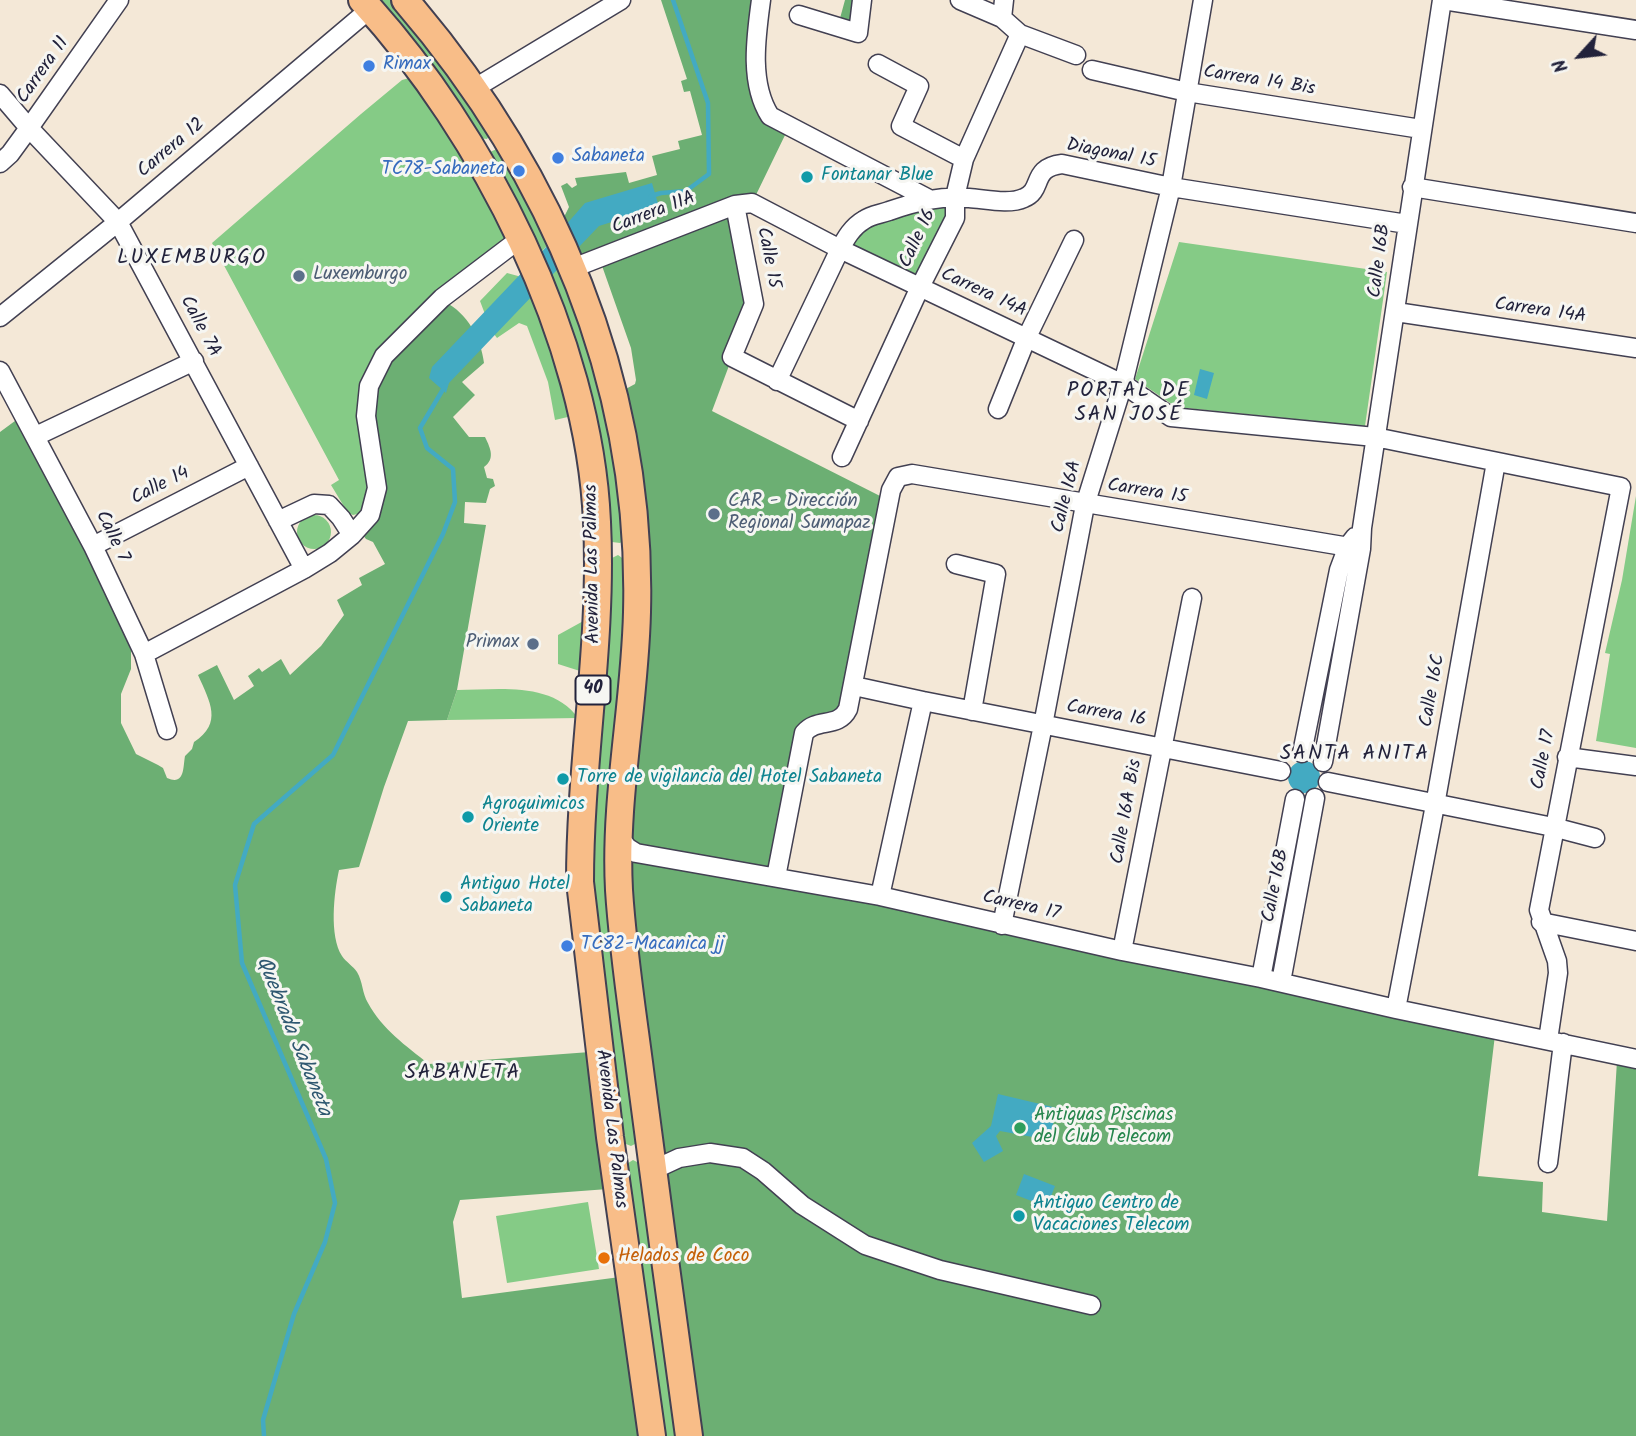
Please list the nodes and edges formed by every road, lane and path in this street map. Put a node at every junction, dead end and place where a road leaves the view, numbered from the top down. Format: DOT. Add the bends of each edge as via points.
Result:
graph roads {
  1 [pos="119,0"];
  2 [pos="405,0"];
  3 [pos="621,0"];
  4 [pos="761,0"];
  5 [pos="862,0"];
  6 [pos="960,0"];
  7 [pos="1203,0"];
  8 [pos="1442,0"];
  9 [pos="366,4"];
  10 [pos="1003,9"];
  11 [pos="799,15"];
  12 [pos="1636,30"];
  13 [pos="1020,34"];
  14 [pos="1076,55"];
  15 [pos="878,64"];
  16 [pos="1092,70"];
  17 [pos="475,88"];
  18 [pos="1187,92"];
  19 [pos="0,94"];
  20 [pos="29,128"];
  21 [pos="1421,130"];
  22 [pos="506,135"];
  23 [pos="474,152"];
  24 [pos="964,159"];
  25 [pos="0,163"];
  26 [pos="1171,187"];
  27 [pos="1412,187"];
  28 [pos="955,197"];
  29 [pos="927,198"];
  30 [pos="743,204"];
  31 [pos="118,222"];
  32 [pos="1636,223"];
  33 [pos="1407,224"];
  34 [pos="520,238"];
  35 [pos="1074,240"];
  36 [pos="840,249"];
  37 [pos="573,268"];
  38 [pos="920,287"];
  39 [pos="1395,312"];
  40 [pos="0,317"];
  41 [pos="1027,337"];
  42 [pos="1636,348"];
  43 [pos="194,361"];
  44 [pos="0,371"];
  45 [pos="777,381"];
  46 [pos="1123,384"];
  47 [pos="998,409"];
  48 [pos="859,421"];
  49 [pos="36,436"];
  50 [pos="1375,437"];
  51 [pos="842,457"];
  52 [pos="1496,462"];
  53 [pos="249,466"];
  54 [pos="1621,487"];
  55 [pos="1085,505"];
  56 [pos="278,521"];
  57 [pos="352,535"];
  58 [pos="93,546"];
  59 [pos="1354,547"];
  60 [pos="636,548"];
  61 [pos="598,551"];
  62 [pos="956,564"];
  63 [pos="304,569"];
  64 [pos="1192,598"];
  65 [pos="144,654"];
  66 [pos="854,686"];
  67 [pos="923,701"];
  68 [pos="972,710"];
  69 [pos="1043,724"];
  70 [pos="167,730"];
  71 [pos="1161,746"];
  72 [pos="1302,753"];
  73 [pos="1567,757"];
  74 [pos="1324,762"];
  75 [pos="1636,766"];
  76 [pos="1281,771"];
  77 [pos="1328,782"];
  78 [pos="1315,798"];
  79 [pos="1295,799"];
  80 [pos="1435,804"];
  81 [pos="1553,827"];
  82 [pos="1595,838"];
  83 [pos="625,852"];
  84 [pos="776,877"];
  85 [pos="880,896"];
  86 [pos="1541,922"];
  87 [pos="1002,925"];
  88 [pos="1636,941"];
  89 [pos="1122,951"];
  90 [pos="1261,978"];
  91 [pos="1281,982"];
  92 [pos="1396,1009"];
  93 [pos="1555,1042"];
  94 [pos="1636,1059"];
  95 [pos="613,1157"];
  96 [pos="651,1160"];
  97 [pos="1548,1164"];
  98 [pos="1091,1306"];
  99 [pos="652,1436"];
  100 [pos="689,1436"];
  1 -- 20 [label="street, Carrera 11"];
  2 -- 17 [label="main road, Avenida Las Palmas / 40"];
  3 -- 17 [label="street"];
  4 -- 29 [label="street" via="757,86 769,116"];
  5 -- 11 [label="street" via="858,33"];
  6 -- 10 [label="street"];
  7 -- 18 [label="street, Calle 16A"];
  8 -- 12 [label="street"];
  8 -- 21 [label="street, Calle 16B"];
  9 -- 23 [label="main road, Avenida Las Palmas / 40" via="417,67"];
  9 -- 31 [label="street, Carrera 12"];
  10 -- 13 [label="street"];
  13 -- 14 [label="street"];
  13 -- 24 [label="street, Calle 16"];
  15 -- 24 [label="street" via="919,86 901,127"];
  16 -- 18 [label="street, Carrera 14 Bis"];
  17 -- 22 [label="main road, Avenida Las Palmas / 40"];
  18 -- 21 [label="street, Carrera 14 Bis"];
  18 -- 26 [label="street, Calle 16A"];
  19 -- 20 [label="street, Calle 7A"];
  20 -- 25 [label="street, Carrera 11"];
  20 -- 31 [label="street, Calle 7A"];
  21 -- 27 [label="street, Calle 16B"];
  22 -- 23 [label="main road"];
  22 -- 37 [label="main road, Avenida Las Palmas / 40" via="546,206"];
  23 -- 34 [label="main road, Avenida Las Palmas / 40"];
  24 -- 28 [label="street, Calle 16"];
  26 -- 28 [label="street, Diagonal 15" via="1062,164 1042,172 1033,192 1024,198"];
  26 -- 33 [label="street, Diagonal 15"];
  26 -- 46 [label="street, Calle 16A"];
  27 -- 32 [label="street"];
  27 -- 33 [label="street, Calle 16B"];
  28 -- 29 [label="street, Diagonal 15"];
  28 -- 38 [label="street, Calle 16" via="955,218"];
  29 -- 36 [label="street, Diagonal 15" via="865,219"];
  30 -- 36 [label="street, Carrera 14A"];
  30 -- 37 [label="street, Carrera 11A"];
  30 -- 45 [label="street, Calle 15" via="754,304 732,357"];
  31 -- 40 [label="street, Carrera 12"];
  31 -- 43 [label="street, Calle 7A"];
  33 -- 39 [label="street, Calle 16B"];
  34 -- 57 [label="street" via="442,298 384,356 369,386 366,416 377,488 369,515"];
  34 -- 61 [label="main road, Avenida Las Palmas / 40" via="562,345 581,415 593,480"];
  35 -- 41 [label="street"];
  36 -- 38 [label="street, Carrera 14A"];
  36 -- 45 [label="street, Diagonal 15"];
  37 -- 60 [label="main road, Avenida Las Palmas / 40" via="598,334 616,404"];
  38 -- 41 [label="street, Carrera 14A"];
  38 -- 48 [label="street, Calle 16"];
  39 -- 42 [label="street, Carrera 14A"];
  39 -- 50 [label="street, Calle 16B"];
  41 -- 46 [label="street, Carrera 14A"];
  41 -- 47 [label="street"];
  43 -- 49 [label="street"];
  43 -- 53 [label="street, Calle 7A"];
  44 -- 49 [label="street, Calle 7"];
  45 -- 48 [label="street"];
  46 -- 50 [label="street, Carrera 14A" via="1171,417"];
  46 -- 55 [label="street, Calle 16A"];
  48 -- 51 [label="street, Calle 16"];
  49 -- 58 [label="street, Calle 7"];
  50 -- 52 [label="street, Carrera 14A"];
  50 -- 59 [label="street, Calle 16B" via="1362,528"];
  52 -- 54 [label="street, Carrera 14A"];
  52 -- 80 [label="street, Calle 16C"];
  53 -- 56 [label="street, Calle 7A"];
  53 -- 58 [label="street, Calle 14"];
  54 -- 73 [label="street, Calle 17"];
  55 -- 59 [label="street, Carrera 15"];
  55 -- 66 [label="street, Carrera 15" via="912,474 898,477 891,490"];
  55 -- 69 [label="street, Calle 16A"];
  56 -- 57 [label="street" via="314,504 329,505"];
  56 -- 63 [label="street, Calle 7A"];
  57 -- 63 [label="street"];
  58 -- 65 [label="street, Calle 7"];
  59 -- 72 [label="street, Calle 16B" via="1339,570"];
  59 -- 74 [label="street, Calle 16B"];
  60 -- 61 [label="main road"];
  60 -- 83 [label="main road, Avenida Las Palmas / 40" via="636,648 623,776"];
  61 -- 95 [label="main road, Avenida Las Palmas / 40" via="580,882"];
  62 -- 68 [label="street" via="996,574"];
  63 -- 65 [label="street"];
  64 -- 71 [label="street, Calle 16A Bis"];
  65 -- 70 [label="street, Calle 7"];
  66 -- 67 [label="street, Carrera 16"];
  66 -- 84 [label="street" via="842,718 813,725 804,733"];
  67 -- 68 [label="street, Carrera 16"];
  67 -- 85 [label="street"];
  68 -- 69 [label="street, Carrera 16"];
  69 -- 71 [label="street, Carrera 16"];
  69 -- 87 [label="street, Calle 16A"];
  71 -- 76 [label="street, Carrera 16"];
  71 -- 89 [label="street, Calle 16A Bis"];
  72 -- 74 [label="street"];
  72 -- 76 [label="street" via="1290,757"];
  73 -- 75 [label="street"];
  73 -- 81 [label="street, Calle 17"];
  74 -- 77 [label="street"];
  76 -- 79 [label="street" via="1283,788"];
  77 -- 78 [label="street"];
  77 -- 80 [label="street"];
  78 -- 79 [label="street"];
  78 -- 91 [label="street, Calle 16B"];
  79 -- 90 [label="street, Calle 16B"];
  80 -- 81 [label="street"];
  80 -- 92 [label="street, Calle 16C"];
  81 -- 82 [label="street"];
  81 -- 86 [label="street, Calle 17"];
  83 -- 84 [label="street, Carrera 17"];
  83 -- 96 [label="main road, Avenida Las Palmas / 40" via="622,934"];
  84 -- 85 [label="street, Carrera 17"];
  85 -- 87 [label="street, Carrera 17"];
  86 -- 88 [label="street"];
  86 -- 93 [label="street, Calle 17" via="1557,961"];
  87 -- 89 [label="street, Carrera 17"];
  89 -- 90 [label="street, Carrera 17"];
  90 -- 91 [label="street, Carrera 17"];
  91 -- 92 [label="street, Carrera 17"];
  92 -- 93 [label="street, Carrera 17"];
  93 -- 94 [label="street, Carrera 17"];
  93 -- 97 [label="street, Calle 17"];
  95 -- 96 [label="main road"];
  95 -- 99 [label="main road, Avenida Las Palmas / 40"];
  96 -- 98 [label="street" via="710,1153 743,1158 802,1205 865,1245 940,1270"];
  96 -- 100 [label="main road, Avenida Las Palmas / 40"];
}
